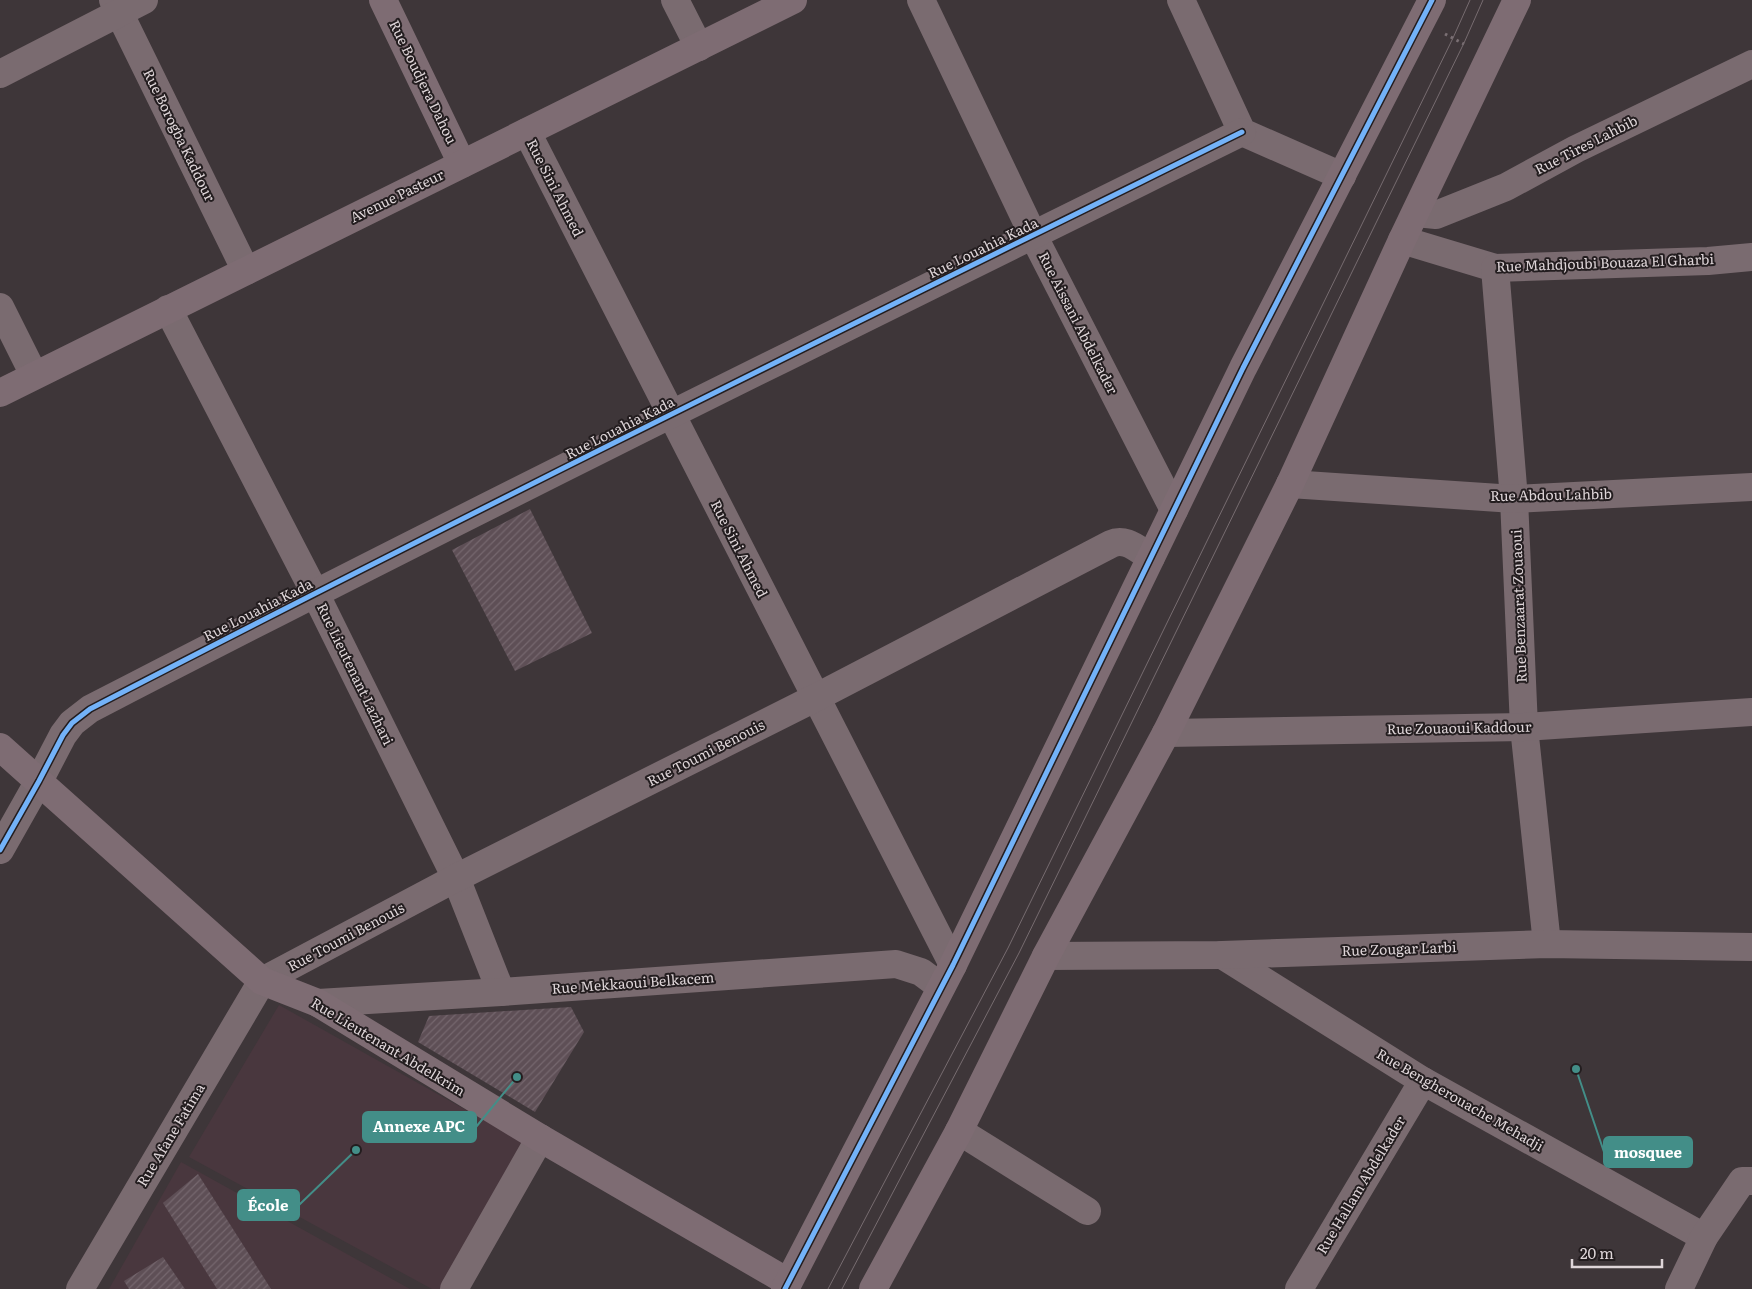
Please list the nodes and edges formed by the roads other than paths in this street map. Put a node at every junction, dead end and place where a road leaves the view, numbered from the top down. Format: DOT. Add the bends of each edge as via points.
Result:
graph roads {
  1 [pos="144,0"];
  2 [pos="384,0"];
  3 [pos="675,0"];
  4 [pos="793,0"];
  5 [pos="921,0"];
  6 [pos="1181,0"];
  7 [pos="1432,0"];
  8 [pos="1517,0"];
  9 [pos="116,6"];
  10 [pos="699,47"];
  11 [pos="1752,64"];
  12 [pos="0,74"];
  13 [pos="527,132"];
  14 [pos="1242,132"];
  15 [pos="462,164"];
  16 [pos="1342,176"];
  17 [pos="1416,213"];
  18 [pos="1033,235"];
  19 [pos="1402,240"];
  20 [pos="1752,257"];
  21 [pos="1495,268"];
  22 [pos="246,271"];
  23 [pos="0,308"];
  24 [pos="168,310"];
  25 [pos="34,375"];
  26 [pos="0,393"];
  27 [pos="670,415"];
  28 [pos="1290,484"];
  29 [pos="1752,487"];
  30 [pos="1514,498"];
  31 [pos="1174,510"];
  32 [pos="1151,557"];
  33 [pos="315,593"];
  34 [pos="815,698"];
  35 [pos="1752,712"];
  36 [pos="1524,727"];
  37 [pos="1166,734"];
  38 [pos="0,747"];
  39 [pos="39,781"];
  40 [pos="0,850"];
  41 [pos="456,878"];
  42 [pos="1547,944"];
  43 [pos="1752,947"];
  44 [pos="1222,955"];
  45 [pos="1046,956"];
  46 [pos="947,976"];
  47 [pos="262,981"];
  48 [pos="501,992"];
  49 [pos="318,1003"];
  50 [pos="1423,1081"];
  51 [pos="959,1131"];
  52 [pos="540,1138"];
  53 [pos="1749,1175"];
  54 [pos="1087,1211"];
  55 [pos="1704,1237"];
  56 [pos="787,1286"];
  57 [pos="80,1289"];
  58 [pos="454,1289"];
  59 [pos="873,1289"];
  60 [pos="1299,1289"];
  61 [pos="1679,1289"];
  1 -- 9 [label="street"];
  2 -- 15 [label="street, Rue Boudjera Dahou"];
  3 -- 10 [label="street"];
  4 -- 10 [label="street, Avenue Pasteur"];
  5 -- 18 [label="street, Rue Aissani Abdelkader"];
  6 -- 14 [label="street"];
  7 -- 16 [label="street"];
  8 -- 17 [label="street"];
  9 -- 12 [label="street"];
  9 -- 22 [label="street, Rue Borogba Kaddour"];
  10 -- 13 [label="street, Avenue Pasteur"];
  11 -- 17 [label="street, Rue Tires Lahbib" via="1576,149 1506,187 1436,215"];
  13 -- 15 [label="street, Avenue Pasteur"];
  13 -- 27 [label="street, Rue Sini Ahmed"];
  14 -- 16 [label="street"];
  14 -- 18 [label="street, Rue Louahia Kada"];
  15 -- 22 [label="street, Avenue Pasteur"];
  16 -- 31 [label="street"];
  17 -- 19 [label="street"];
  18 -- 27 [label="street, Rue Louahia Kada"];
  18 -- 31 [label="street, Rue Aissani Abdelkader"];
  19 -- 21 [label="street, Rue Mahdjoubi Bouaza El Gharbi"];
  19 -- 28 [label="street"];
  20 -- 21 [label="street, Rue Mahdjoubi Bouaza El Gharbi"];
  21 -- 30 [label="street, Rue Benzaarat Zouaoui"];
  22 -- 24 [label="street, Avenue Pasteur"];
  23 -- 25 [label="street"];
  24 -- 25 [label="street, Avenue Pasteur"];
  24 -- 33 [label="street, Rue Lieutenant Lazhari"];
  25 -- 26 [label="street, Avenue Pasteur"];
  27 -- 33 [label="street, Rue Louahia Kada"];
  27 -- 34 [label="street, Rue Sini Ahmed"];
  28 -- 30 [label="street, Rue Abdou Lahbib"];
  28 -- 37 [label="street"];
  29 -- 30 [label="street, Rue Abdou Lahbib"];
  30 -- 36 [label="street, Rue Benzaarat Zouaoui"];
  31 -- 32 [label="street"];
  32 -- 34 [label="street, Rue Toumi Benouis" via="1118,541"];
  32 -- 46 [label="street"];
  33 -- 39 [label="street, Rue Louahia Kada" via="90,709 63,735"];
  33 -- 41 [label="street, Rue Lieutenant Lazhari"];
  34 -- 41 [label="street, Rue Toumi Benouis"];
  34 -- 46 [label="street, Rue Sini Ahmed"];
  35 -- 36 [label="street, Rue Zouaoui Kaddour"];
  36 -- 37 [label="street, Rue Zouaoui Kaddour"];
  36 -- 42 [label="street, Rue Benzaarat Zouaoui"];
  37 -- 45 [label="street"];
  38 -- 39 [label="street, Rue Lieutenant Abdelkrim"];
  39 -- 40 [label="street, Rue Louahia Kada"];
  39 -- 47 [label="street, Rue Lieutenant Abdelkrim"];
  41 -- 47 [label="street, Rue Toumi Benouis"];
  41 -- 48 [label="street, Rue Lieutenant Lazhari"];
  42 -- 43 [label="street, Rue Zougar Larbi"];
  42 -- 44 [label="street, Rue Zougar Larbi"];
  44 -- 45 [label="street, Rue Zougar Larbi"];
  44 -- 50 [label="street, Rue Bengherouache Mehadji"];
  45 -- 51 [label="street"];
  46 -- 48 [label="street, Rue Mekkaoui Belkacem" via="896,964"];
  46 -- 56 [label="street"];
  47 -- 49 [label="street, Rue Lieutenant Abdelkrim"];
  47 -- 57 [label="street, Rue Afane Fatima"];
  48 -- 49 [label="street, Rue Mekkaoui Belkacem"];
  49 -- 52 [label="street, Rue Lieutenant Abdelkrim"];
  50 -- 55 [label="street, Rue Bengherouache Mehadji"];
  50 -- 60 [label="street, Rue Hallam Abdelkader"];
  51 -- 54 [label="street"];
  51 -- 59 [label="street"];
  52 -- 56 [label="street, Rue Lieutenant Abdelkrim"];
  52 -- 58 [label="street"];
  53 -- 55 [label="street"];
  55 -- 61 [label="street"];
}
